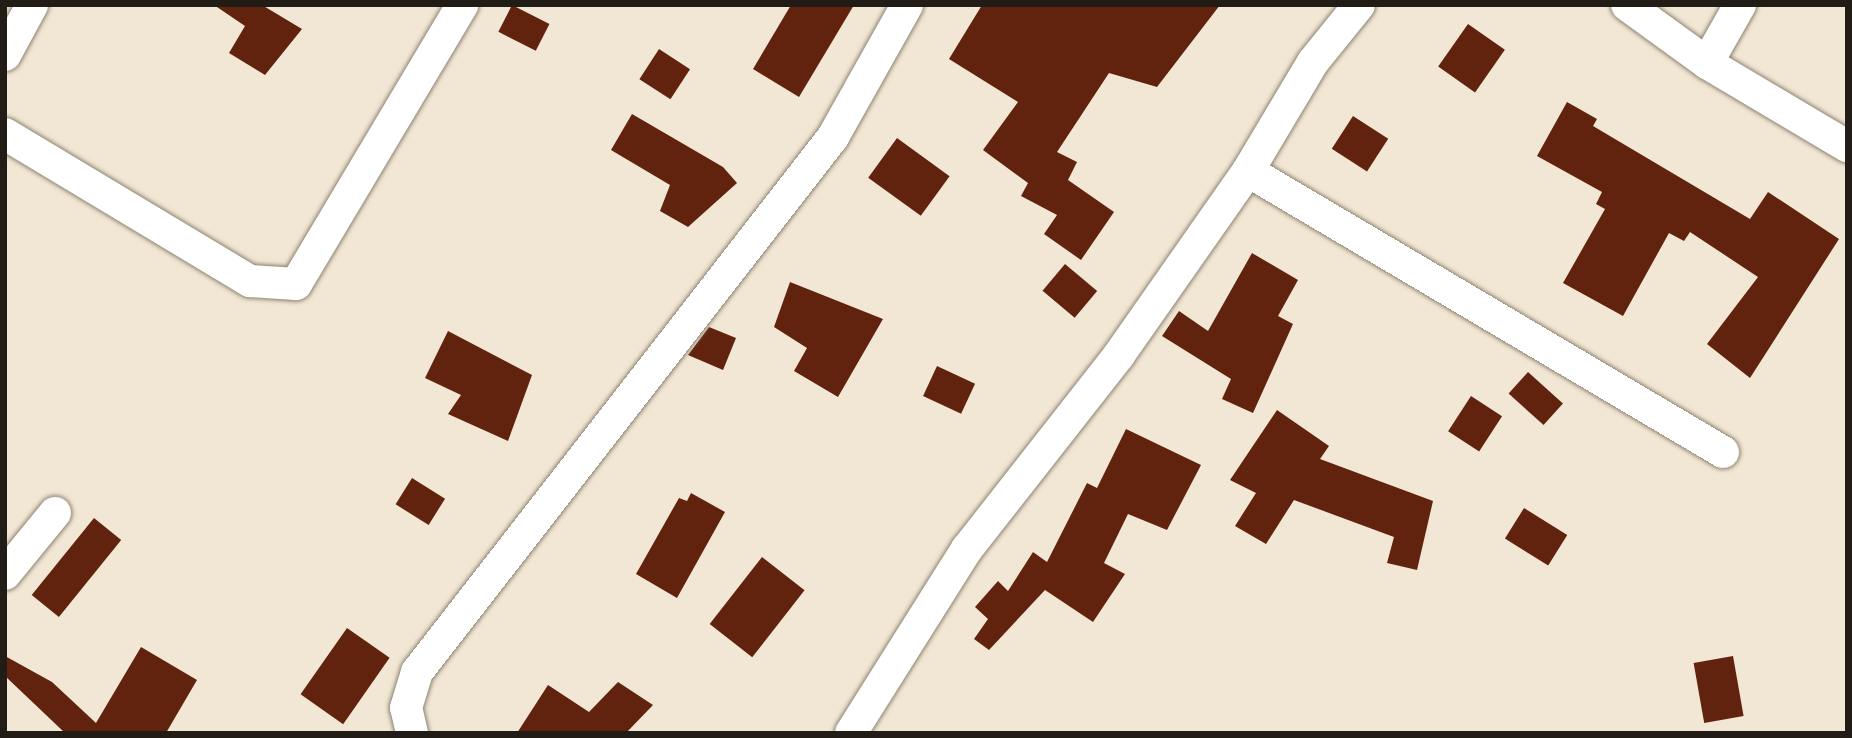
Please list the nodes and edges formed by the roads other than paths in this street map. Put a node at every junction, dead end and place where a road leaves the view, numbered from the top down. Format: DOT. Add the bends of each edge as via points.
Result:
graph roads {
  1 [pos="32,5"];
  2 [pos="462,5"];
  3 [pos="907,5"];
  4 [pos="1359,5"];
  5 [pos="1627,5"];
  6 [pos="1740,5"];
  7 [pos="5,55"];
  8 [pos="1707,63"];
  9 [pos="5,134"];
  10 [pos="1847,146"];
  11 [pos="1248,171"];
  12 [pos="1723,452"];
  13 [pos="55,513"];
  14 [pos="5,574"];
  15 [pos="412,733"];
  16 [pos="851,733"];
  1 -- 7 [label="street"];
  2 -- 9 [label="street" via="296,284 250,281"];
  3 -- 15 [label="street" via="833,137 417,672 406,708"];
  4 -- 11 [label="street" via="1313,62"];
  5 -- 8 [label="street"];
  6 -- 8 [label="street"];
  8 -- 10 [label="street"];
  11 -- 12 [label="street"];
  11 -- 16 [label="street" via="1119,355 967,549"];
  13 -- 14 [label="street"];
}
